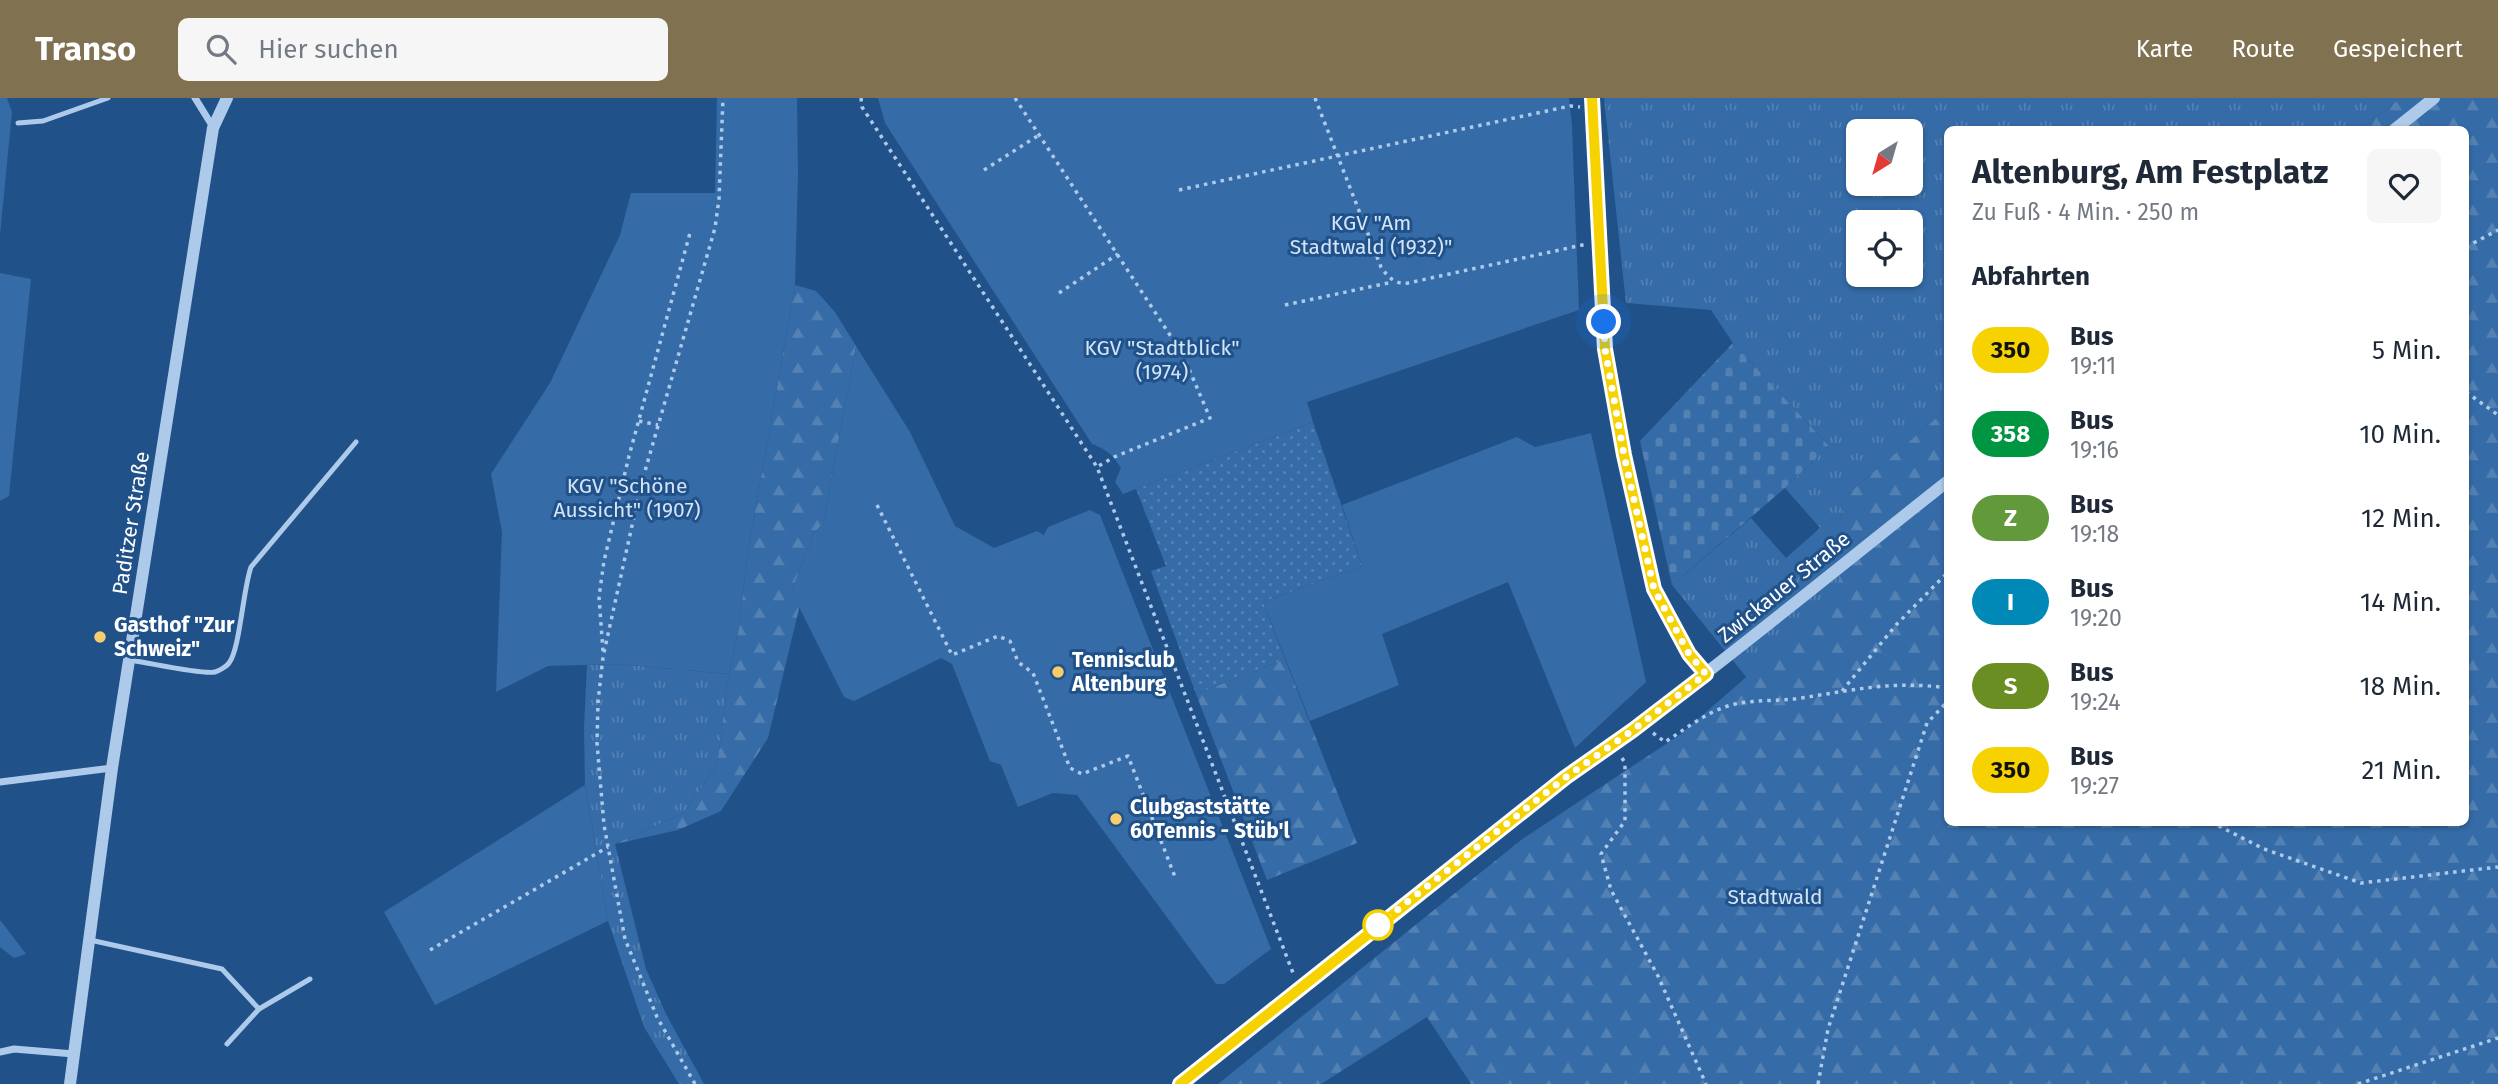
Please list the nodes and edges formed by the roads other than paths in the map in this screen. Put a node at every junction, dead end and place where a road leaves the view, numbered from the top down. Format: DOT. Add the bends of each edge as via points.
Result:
graph roads {
  1 [pos="108,98"];
  2 [pos="195,98"];
  3 [pos="227,98"];
  4 [pos="1592,98"];
  5 [pos="2434,98"];
  6 [pos="18,123"];
  7 [pos="2399,126"];
  8 [pos="213,128"];
  9 [pos="356,442"];
  10 [pos="1944,484"];
  11 [pos="128,660"];
  12 [pos="1706,674"];
  13 [pos="112,768"];
  14 [pos="0,782"];
  15 [pos="89,940"];
  16 [pos="310,979"];
  17 [pos="259,1009"];
  18 [pos="227,1044"];
  19 [pos="0,1052"];
  20 [pos="74,1054"];
  21 [pos="70,1084"];
  22 [pos="1180,1084"];
  1 -- 6 [label="lane" via="43,121"];
  2 -- 8 [label="street"];
  3 -- 8 [label="street, Paditzer Straße"];
  4 -- 12 [label="street" via="1605,349 1624,455 1654,589 1689,654"];
  5 -- 7 [label="street"];
  8 -- 11 [label="street, Paditzer Straße"];
  9 -- 11 [label="lane" via="251,567 229,662 217,672 202,672"];
  10 -- 12 [label="street, Zwickauer Straße"];
  11 -- 13 [label="street, Paditzer Straße"];
  12 -- 22 [label="street, Zwickauer Straße" via="1566,777"];
  13 -- 14 [label="street"];
  13 -- 15 [label="street, Paditzer Straße"];
  15 -- 17 [label="lane" via="222,969"];
  15 -- 20 [label="street, Paditzer Straße"];
  16 -- 17 [label="lane"];
  17 -- 18 [label="lane"];
  19 -- 20 [label="street"];
  20 -- 21 [label="street, Paditzer Straße"];
}
